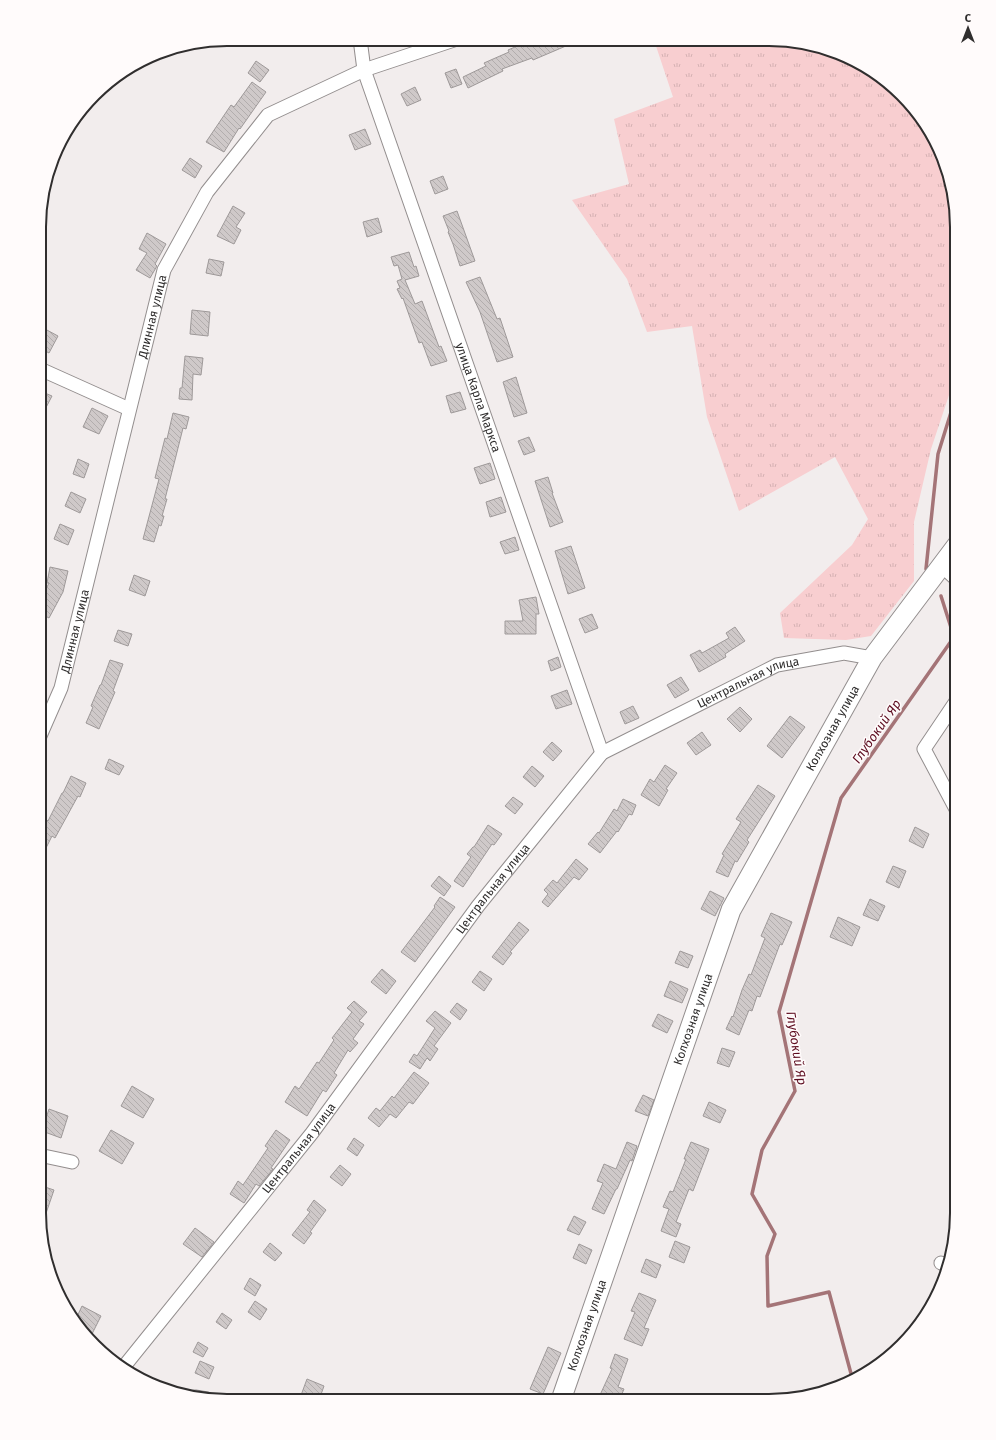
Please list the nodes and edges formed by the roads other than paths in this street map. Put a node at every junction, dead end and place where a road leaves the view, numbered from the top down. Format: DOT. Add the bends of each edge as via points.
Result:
graph roads {
  1 [pos="361,46"];
  2 [pos="436,46"];
  3 [pos="364,70"];
  4 [pos="46,372"];
  5 [pos="129,409"];
  6 [pos="950,555"];
  7 [pos="942,566"];
  8 [pos="950,573"];
  9 [pos="872,658"];
  10 [pos="950,710"];
  11 [pos="46,722"];
  12 [pos="602,753"];
  13 [pos="950,798"];
  14 [pos="46,1156"];
  15 [pos="72,1162"];
  16 [pos="126,1364"];
  17 [pos="563,1394"];
  1 -- 3 [label="street, улица Карла Маркса"];
  2 -- 3 [label="street, Длинная улица"];
  3 -- 5 [label="street, Длинная улица" via="268,115 207,192 164,270"];
  3 -- 12 [label="street, улица Карла Маркса"];
  4 -- 5 [label="street"];
  5 -- 11 [label="street, Длинная улица" via="61,688"];
  6 -- 7 [label="street"];
  7 -- 8 [label="street"];
  7 -- 9 [label="street"];
  9 -- 12 [label="street, Центральная улица" via="844,653 777,665"];
  9 -- 17 [label="street, Колхозная улица" via="731,910"];
  10 -- 13 [label="street" via="924,749"];
  12 -- 16 [label="street, Центральная улица" via="478,906 312,1134"];
  14 -- 15 [label="street"];
}
